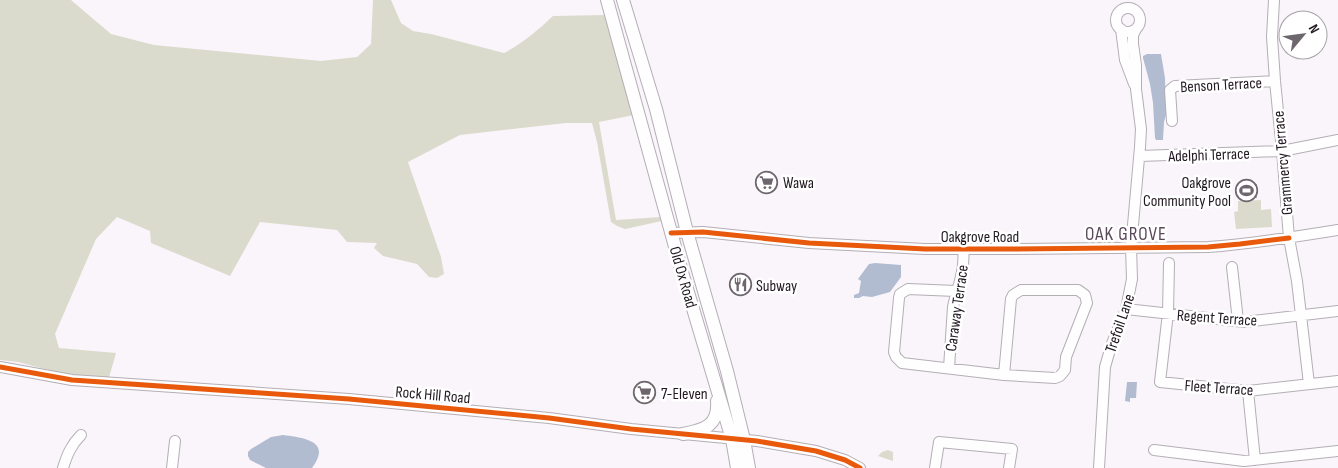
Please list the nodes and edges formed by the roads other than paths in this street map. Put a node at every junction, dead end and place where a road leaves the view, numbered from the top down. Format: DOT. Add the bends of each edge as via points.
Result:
graph roads {
  1 [pos="607,0"];
  2 [pos="623,0"];
  3 [pos="1274,0"];
  4 [pos="1129,4"];
  5 [pos="1121,29"];
  6 [pos="1136,29"];
  7 [pos="1275,81"];
  8 [pos="1136,89"];
  9 [pos="1172,121"];
  10 [pos="1338,140"];
  11 [pos="1282,151"];
  12 [pos="1140,156"];
  13 [pos="1338,230"];
  14 [pos="688,232"];
  15 [pos="672,233"];
  16 [pos="1289,238"];
  17 [pos="1131,247"];
  18 [pos="964,248"];
  19 [pos="1169,263"];
  20 [pos="1232,267"];
  21 [pos="956,291"];
  22 [pos="1126,308"];
  23 [pos="1338,312"];
  24 [pos="1168,313"];
  25 [pos="1301,316"];
  26 [pos="1238,321"];
  27 [pos="0,367"];
  28 [pos="948,368"];
  29 [pos="1004,375"];
  30 [pos="1338,381"];
  31 [pos="1309,384"];
  32 [pos="716,389"];
  33 [pos="1248,391"];
  34 [pos="683,434"];
  35 [pos="81,435"];
  36 [pos="738,439"];
  37 [pos="175,441"];
  38 [pos="1154,450"];
  39 [pos="1338,451"];
  40 [pos="1255,460"];
  41 [pos="63,468"];
  42 [pos="172,468"];
  43 [pos="737,468"];
  44 [pos="749,468"];
  45 [pos="860,468"];
  46 [pos="935,468"];
  47 [pos="1009,468"];
  48 [pos="1099,468"];
  1 -- 15 [label="main road, Old Ox Road"];
  2 -- 14 [label="main road, Old Ox Road"];
  3 -- 7 [label="street, Grammercy Terrace"];
  4 -- 5 [label="street, Trefoil Lane" via="1117,19"];
  4 -- 6 [label="street, Trefoil Lane" via="1140,19"];
  5 -- 6 [label="street" via="1128,32"];
  5 -- 8 [label="street, Trefoil Lane" via="1126,60"];
  6 -- 8 [label="street, Trefoil Lane" via="1133,44"];
  7 -- 9 [label="street, Benson Terrace" via="1175,86 1170,90"];
  7 -- 11 [label="street, Grammercy Terrace"];
  8 -- 12 [label="street, Trefoil Lane" via="1141,129"];
  10 -- 11 [label="street, Adelphi Terrace"];
  11 -- 12 [label="street, Adelphi Terrace"];
  11 -- 16 [label="street, Grammercy Terrace"];
  12 -- 17 [label="street, Trefoil Lane"];
  13 -- 16 [label="street, Oakgrove Road"];
  14 -- 15 [label="street, Oakgrove Road"];
  14 -- 18 [label="street, Oakgrove Road" via="810,243"];
  14 -- 36 [label="main road, Old Ox Road" via="729,380"];
  15 -- 32 [label="main road, Old Ox Road"];
  16 -- 17 [label="street, Oakgrove Road" via="1208,247"];
  16 -- 25 [label="street, Grammercy Terrace"];
  17 -- 18 [label="street, Oakgrove Road"];
  17 -- 22 [label="street, Trefoil Lane" via="1132,279"];
  18 -- 21 [label="street, Caraway Terrace" via="961,278"];
  19 -- 24 [label="street"];
  20 -- 26 [label="street"];
  21 -- 28 [label="street, Caraway Terrace"];
  21 -- 28 [label="street" via="908,289 899,298 896,358 902,362"];
  22 -- 24 [label="street, Regent Terrace"];
  22 -- 48 [label="street, Trefoil Lane" via="1105,367"];
  23 -- 25 [label="street, Regent Terrace"];
  24 -- 26 [label="street, Regent Terrace"];
  24 -- 33 [label="street, Fleet Terrace" via="1160,382"];
  25 -- 26 [label="street, Regent Terrace"];
  25 -- 31 [label="street, Grammercy Terrace"];
  27 -- 34 [label="street, Rock Hill Road" via="72,380 349,399"];
  28 -- 29 [label="street"];
  29 -- 29 [label="street" via="1013,295 1021,290 1082,292 1087,303 1063,373 1055,378"];
  30 -- 31 [label="street, Fleet Terrace"];
  31 -- 33 [label="street, Fleet Terrace"];
  32 -- 34 [label="main road" via="717,412 712,423 701,430"];
  32 -- 36 [label="main road, Old Ox Road"];
  33 -- 40 [label="street"];
  34 -- 36 [label="street, Rock Hill Road"];
  35 -- 41 [label="street" via="69,450"];
  36 -- 43 [label="main road, Old Ox Road"];
  36 -- 44 [label="main road, Old Ox Road"];
  36 -- 45 [label="street, Rock Hill Road" via="816,451"];
  37 -- 42 [label="street"];
  38 -- 40 [label="street"];
  39 -- 40 [label="street"];
  46 -- 47 [label="street" via="939,442 1012,449"];
}
